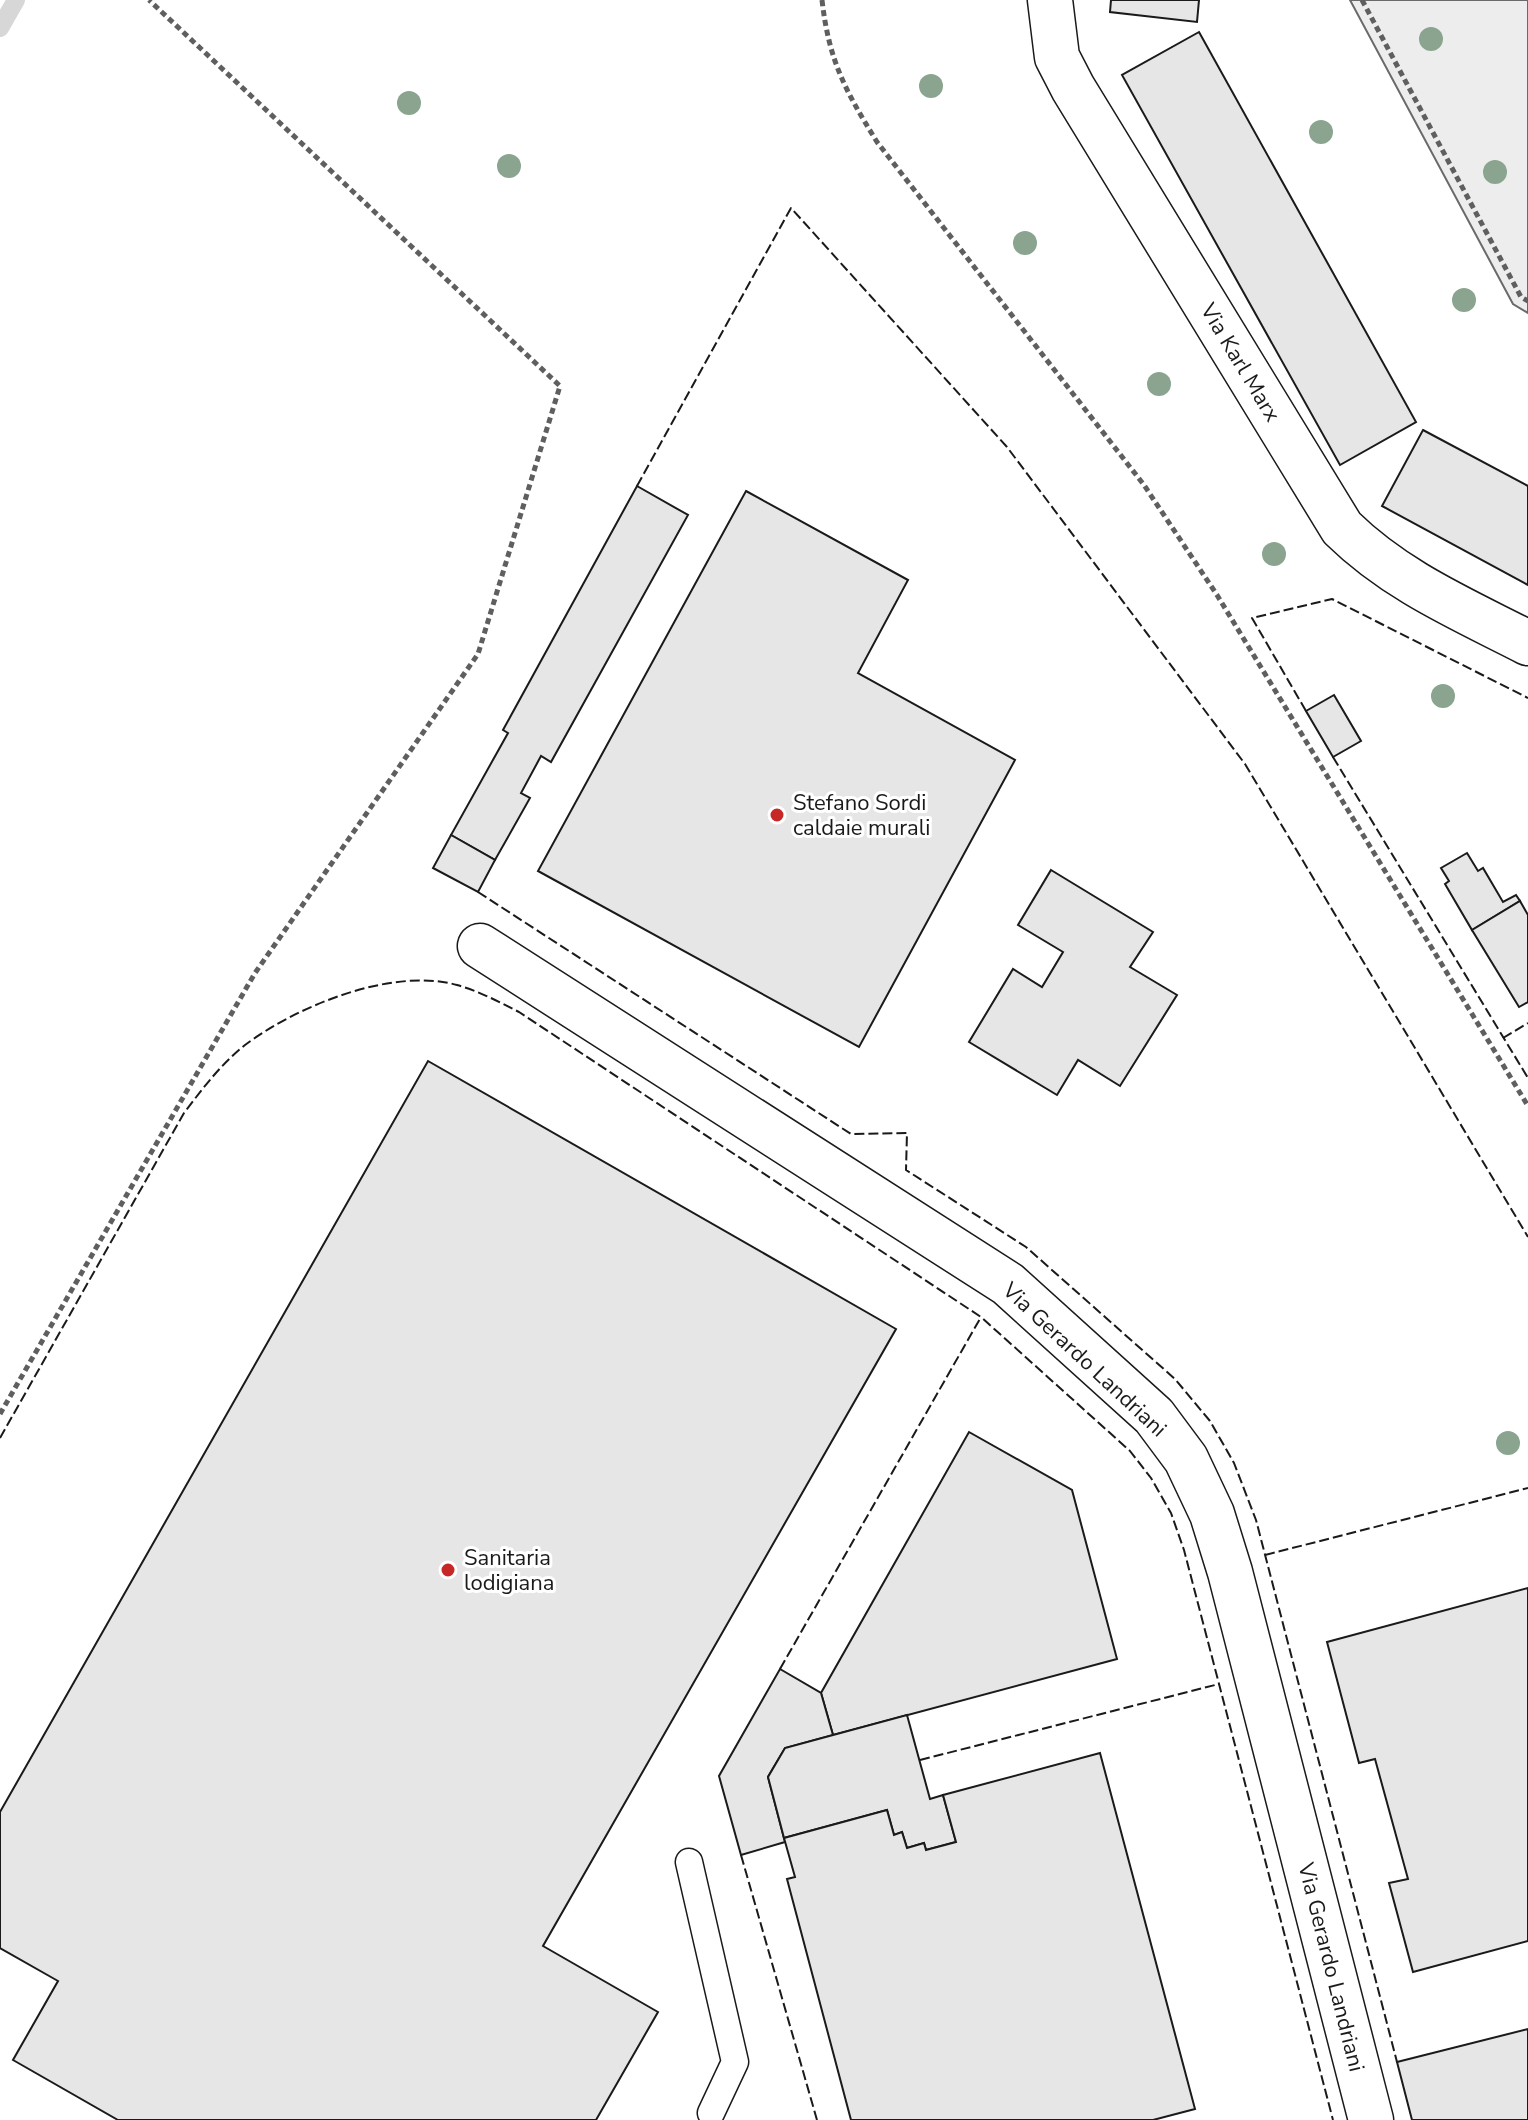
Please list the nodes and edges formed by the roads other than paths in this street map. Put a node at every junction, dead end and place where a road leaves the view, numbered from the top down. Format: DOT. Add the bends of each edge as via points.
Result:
graph roads {
  1 [pos="1050,0"];
  2 [pos="1528,643"];
  3 [pos="480,946"];
  4 [pos="689,1862"];
  5 [pos="714,2118"];
  6 [pos="1371,2120"];
  1 -- 2 [label="street, Via Karl Marx" via="1057,57 1073,88 1342,528 1406,581"];
  3 -- 6 [label="street, Via Gerardo Landriani" via="1008,1284 1154,1416 1186,1459 1212,1514 1230,1572"];
  4 -- 5 [label="lane" via="735,2062"];
}
